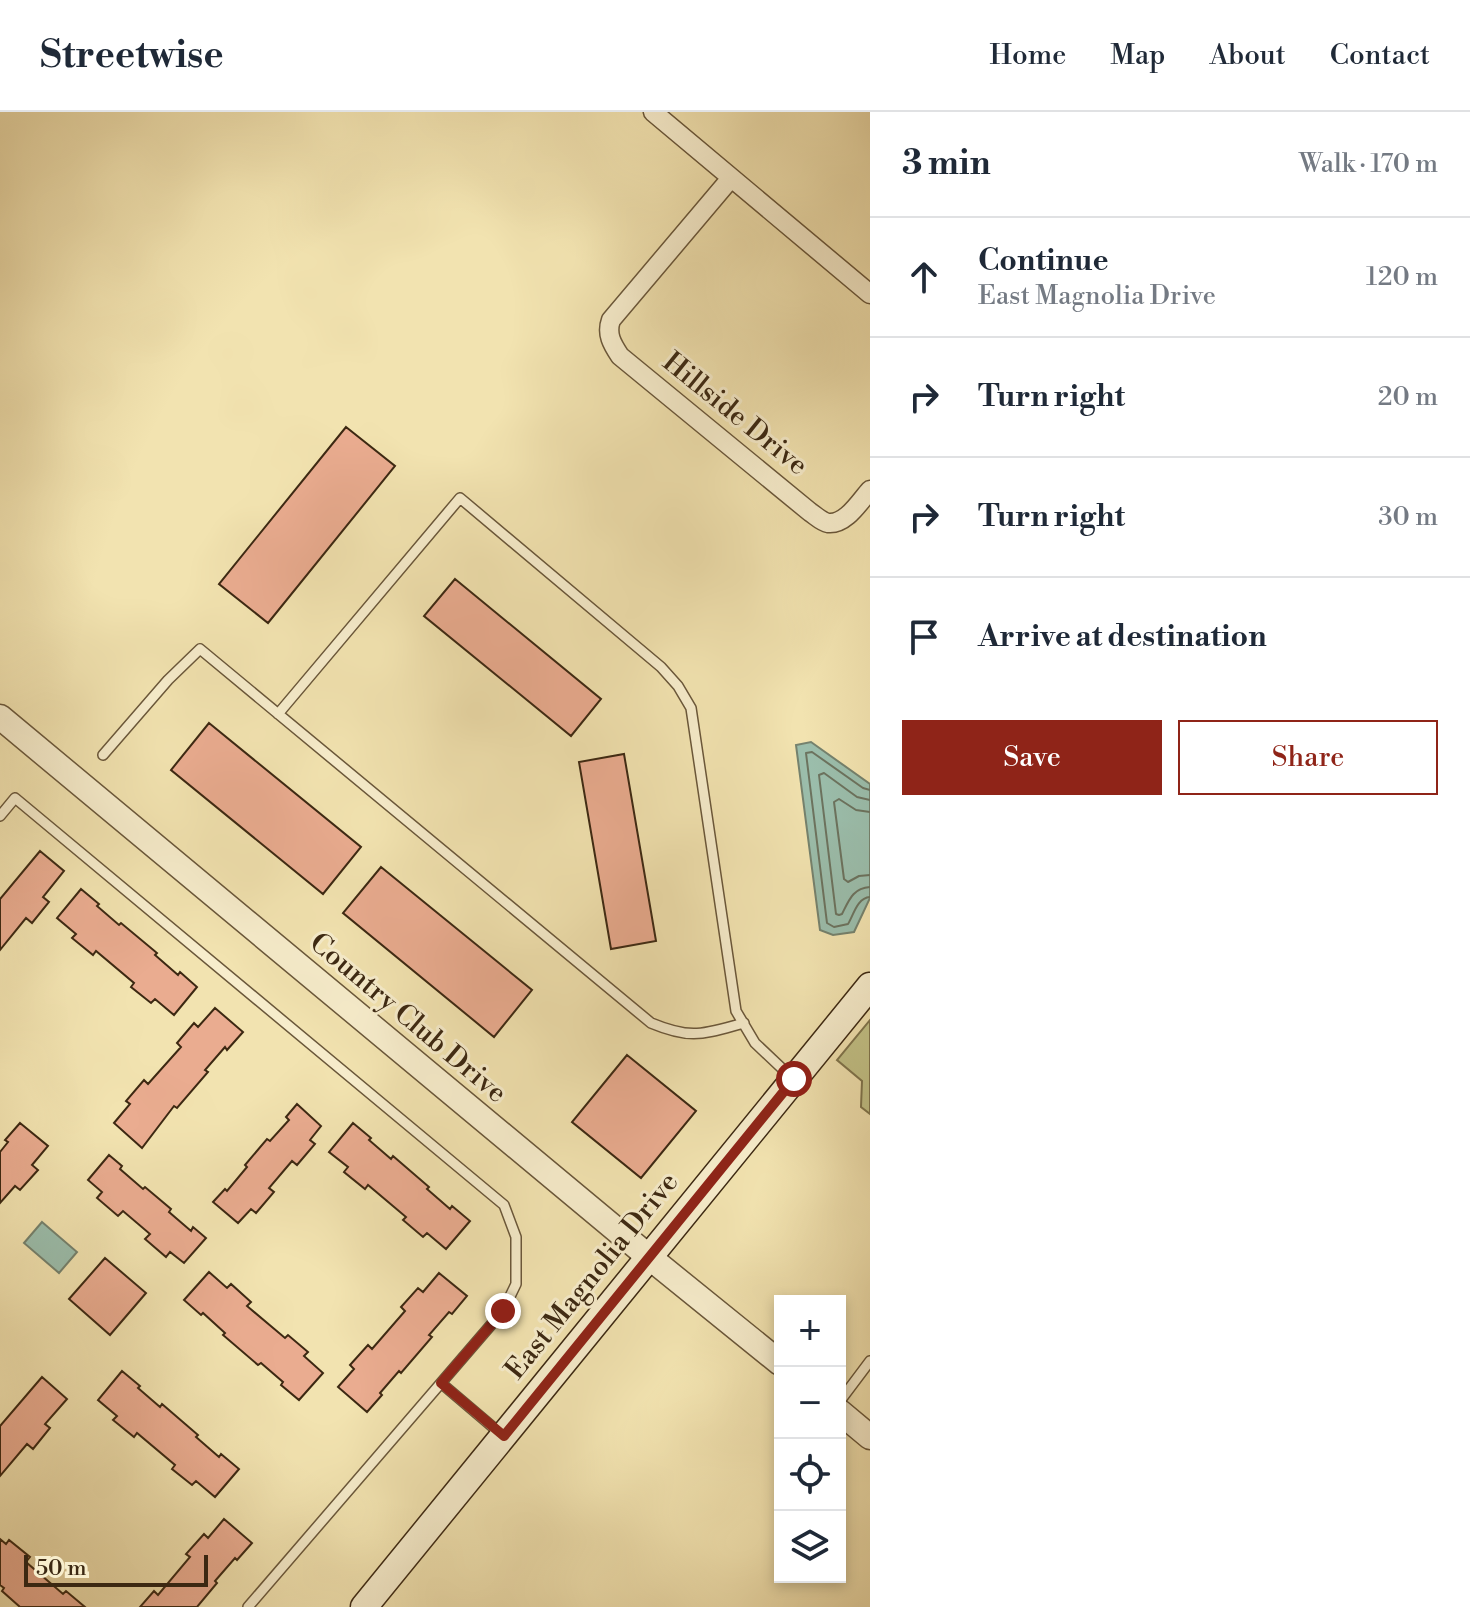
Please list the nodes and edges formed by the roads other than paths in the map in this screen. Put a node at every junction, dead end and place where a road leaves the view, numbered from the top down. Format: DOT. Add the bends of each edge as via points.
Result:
graph roads {
  1 [pos="653,112"];
  2 [pos="731,178"];
  3 [pos="870,294"];
  4 [pos="870,490"];
  5 [pos="278,714"];
  6 [pos="0,717"];
  7 [pos="103,755"];
  8 [pos="0,816"];
  9 [pos="870,986"];
  10 [pos="744,1023"];
  11 [pos="794,1079"];
  12 [pos="649,1257"];
  13 [pos="774,1358"];
  14 [pos="870,1361"];
  15 [pos="441,1383"];
  16 [pos="846,1393"];
  17 [pos="846,1417"];
  18 [pos="504,1436"];
  19 [pos="870,1437"];
  20 [pos="248,1607"];
  21 [pos="364,1607"];
  1 -- 2 [label="street"];
  2 -- 3 [label="street"];
  2 -- 4 [label="street, Hillside Drive" via="611,320 613,346 825,523 843,519"];
  5 -- 7 [label="lane" via="200,649"];
  5 -- 10 [label="lane" via="651,1023 673,1033 698,1035"];
  5 -- 10 [label="lane" via="460,498 661,667 691,708 736,1011"];
  6 -- 12 [label="street, Country Club Drive"];
  8 -- 15 [label="lane" via="15,798 504,1205 516,1237 516,1284 503,1311"];
  9 -- 11 [label="main road, East Magnolia Drive"];
  10 -- 11 [label="lane" via="755,1043"];
  11 -- 12 [label="main road, East Magnolia Drive"];
  12 -- 13 [label="street, Country Club Drive"];
  12 -- 18 [label="main road, East Magnolia Drive"];
  14 -- 16 [label="lane"];
  15 -- 18 [label="lane"];
  15 -- 20 [label="lane"];
  17 -- 19 [label="street"];
  18 -- 21 [label="main road, East Magnolia Drive"];
}
